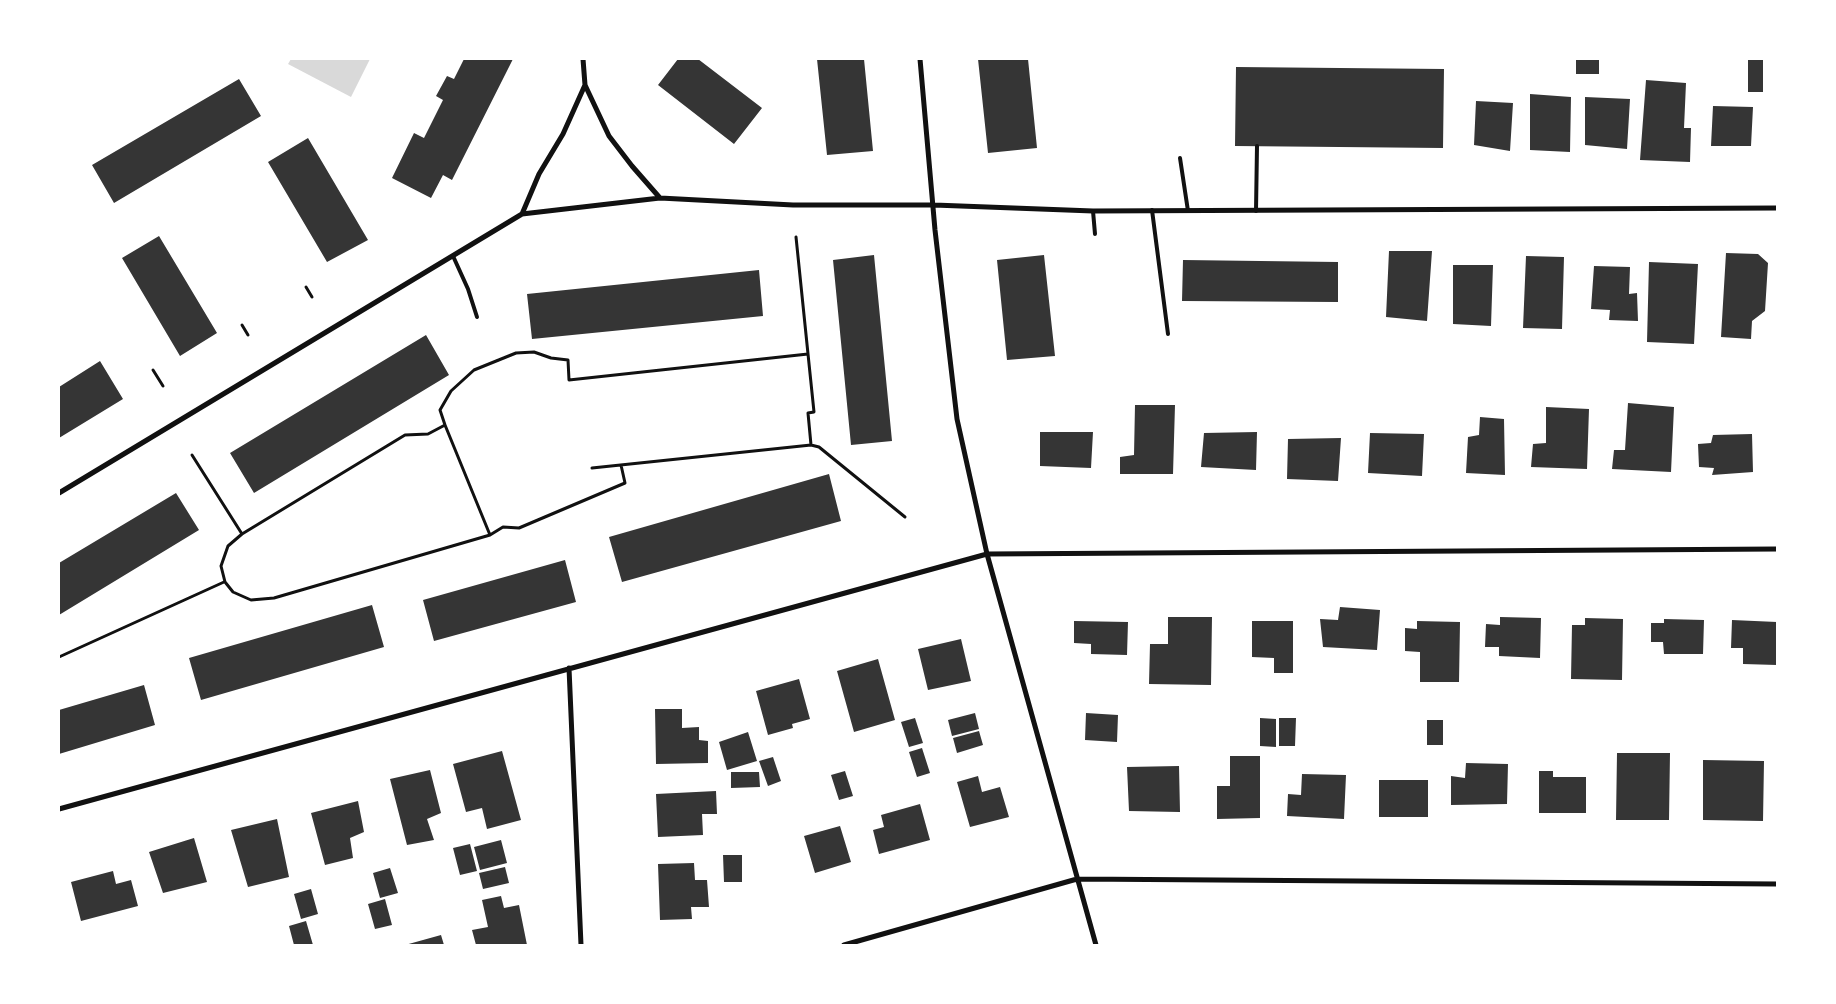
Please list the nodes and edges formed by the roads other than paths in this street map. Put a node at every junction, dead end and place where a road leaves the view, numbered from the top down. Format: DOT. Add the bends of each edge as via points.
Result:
graph roads {
  1 [pos="583,59"];
  2 [pos="920,59"];
  3 [pos="585,85"];
  4 [pos="1257,146"];
  5 [pos="1180,158"];
  6 [pos="660,198"];
  7 [pos="934,205"];
  8 [pos="1777,208"];
  9 [pos="1152,210"];
  10 [pos="1093,211"];
  11 [pos="1188,211"];
  12 [pos="1256,211"];
  13 [pos="522,214"];
  14 [pos="1095,234"];
  15 [pos="453,256"];
  16 [pos="476,318"];
  17 [pos="1168,334"];
  18 [pos="59,493"];
  19 [pos="1777,549"];
  20 [pos="987,554"];
  21 [pos="568,668"];
  22 [pos="59,809"];
  23 [pos="1077,880"];
  24 [pos="1777,884"];
  25 [pos="581,945"];
  26 [pos="844,945"];
  27 [pos="1096,945"];
  1 -- 3 [label="street"];
  2 -- 7 [label="street"];
  3 -- 6 [label="street" via="609,136"];
  3 -- 13 [label="street"];
  4 -- 12 [label="lane"];
  5 -- 11 [label="lane"];
  6 -- 7 [label="street" via="793,205"];
  6 -- 13 [label="street"];
  7 -- 10 [label="street"];
  7 -- 20 [label="street" via="957,418"];
  8 -- 12 [label="street"];
  9 -- 10 [label="street"];
  9 -- 11 [label="street"];
  9 -- 17 [label="lane"];
  10 -- 14 [label="lane"];
  11 -- 12 [label="street"];
  13 -- 15 [label="street"];
  15 -- 16 [label="lane" via="468,289"];
  15 -- 18 [label="street"];
  19 -- 20 [label="street"];
  20 -- 21 [label="street"];
  20 -- 23 [label="street"];
  21 -- 22 [label="street"];
  21 -- 25 [label="street"];
  23 -- 24 [label="street"];
  23 -- 26 [label="street"];
  23 -- 27 [label="street"];
}
